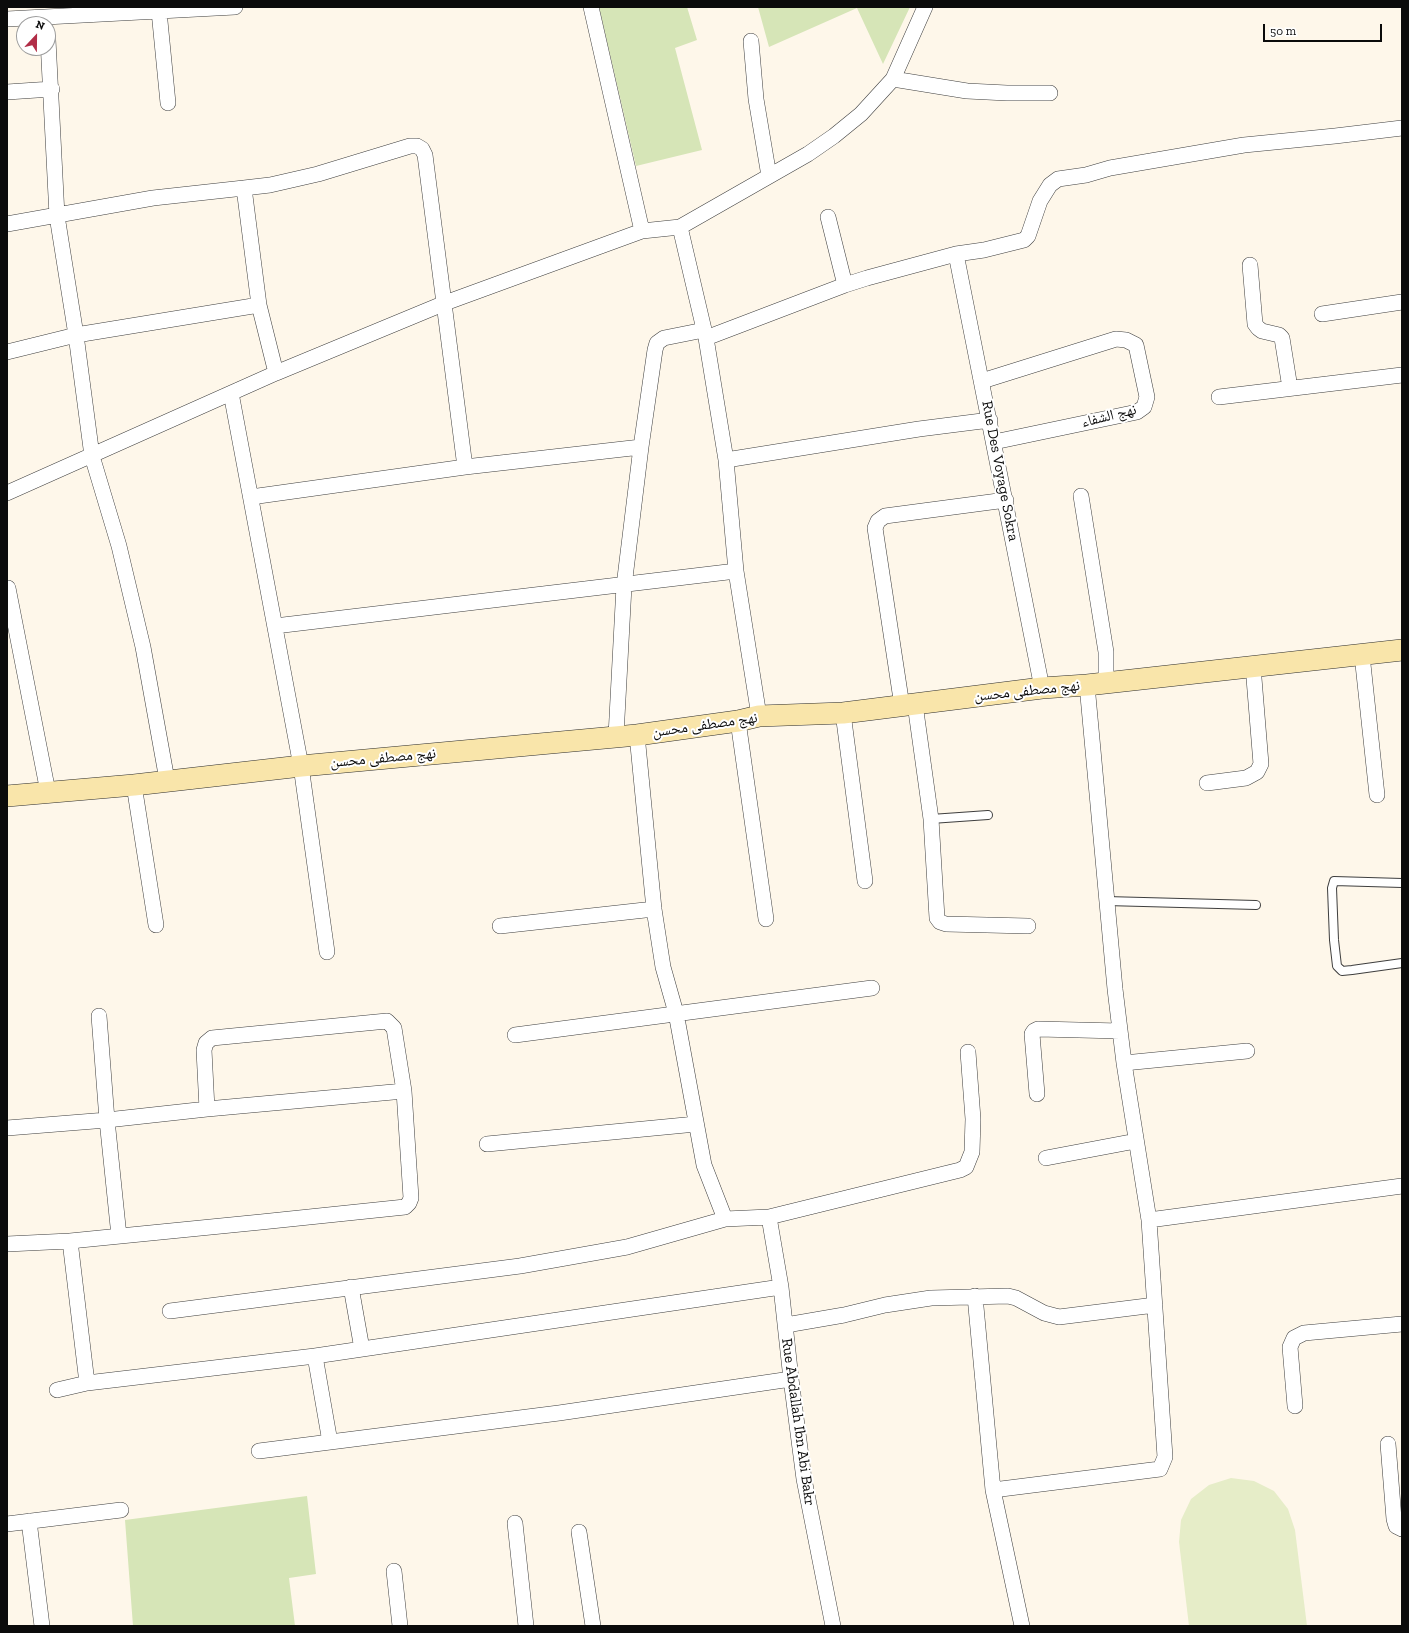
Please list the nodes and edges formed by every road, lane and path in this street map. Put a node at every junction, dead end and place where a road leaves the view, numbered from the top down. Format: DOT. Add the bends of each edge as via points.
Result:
graph roads {
  1 [pos="235,7"];
  2 [pos="591,7"];
  3 [pos="925,7"];
  4 [pos="159,11"];
  5 [pos="56,19"];
  6 [pos="752,41"];
  7 [pos="49,56"];
  8 [pos="893,79"];
  9 [pos="52,89"];
  10 [pos="7,92"];
  11 [pos="1050,93"];
  12 [pos="168,103"];
  13 [pos="1402,128"];
  14 [pos="770,176"];
  15 [pos="244,188"];
  16 [pos="57,216"];
  17 [pos="828,217"];
  18 [pos="7,224"];
  19 [pos="680,227"];
  20 [pos="642,231"];
  21 [pos="956,254"];
  22 [pos="1250,265"];
  23 [pos="845,285"];
  24 [pos="1402,302"];
  25 [pos="445,303"];
  26 [pos="259,305"];
  27 [pos="1322,314"];
  28 [pos="705,334"];
  29 [pos="76,335"];
  30 [pos="7,352"];
  31 [pos="276,373"];
  32 [pos="1402,374"];
  33 [pos="982,382"];
  34 [pos="1290,388"];
  35 [pos="231,394"];
  36 [pos="1219,397"];
  37 [pos="990,420"];
  38 [pos="994,442"];
  39 [pos="641,447"];
  40 [pos="92,456"];
  41 [pos="726,460"];
  42 [pos="465,467"];
  43 [pos="7,493"];
  44 [pos="1082,496"];
  45 [pos="251,497"];
  46 [pos="1006,500"];
  47 [pos="736,571"];
  48 [pos="624,586"];
  49 [pos="8,588"];
  50 [pos="275,626"];
  51 [pos="1402,650"];
  52 [pos="1362,655"];
  53 [pos="1253,666"];
  54 [pos="1096,683"];
  55 [pos="1042,688"];
  56 [pos="908,705"];
  57 [pos="843,712"];
  58 [pos="759,716"];
  59 [pos="738,722"];
  60 [pos="637,735"];
  61 [pos="616,736"];
  62 [pos="301,766"];
  63 [pos="166,780"];
  64 [pos="1207,783"];
  65 [pos="134,785"];
  66 [pos="48,792"];
  67 [pos="1377,795"];
  68 [pos="7,796"];
  69 [pos="988,815"];
  70 [pos="931,819"];
  71 [pos="865,881"];
  72 [pos="1402,883"];
  73 [pos="1106,901"];
  74 [pos="1256,905"];
  75 [pos="654,909"];
  76 [pos="766,919"];
  77 [pos="156,925"];
  78 [pos="500,926"];
  79 [pos="1028,926"];
  80 [pos="327,952"];
  81 [pos="1402,964"];
  82 [pos="872,988"];
  83 [pos="676,1013"];
  84 [pos="99,1016"];
  85 [pos="1120,1031"];
  86 [pos="515,1035"];
  87 [pos="1247,1051"];
  88 [pos="968,1052"];
  89 [pos="1124,1063"];
  90 [pos="404,1091"];
  91 [pos="1037,1094"];
  92 [pos="207,1108"];
  93 [pos="107,1120"];
  94 [pos="696,1124"];
  95 [pos="7,1128"];
  96 [pos="1136,1142"];
  97 [pos="487,1144"];
  98 [pos="1046,1158"];
  99 [pos="1402,1186"];
  100 [pos="769,1217"];
  101 [pos="725,1219"];
  102 [pos="1149,1220"];
  103 [pos="119,1236"];
  104 [pos="70,1241"];
  105 [pos="7,1244"];
  106 [pos="351,1287"];
  107 [pos="781,1287"];
  108 [pos="975,1296"];
  109 [pos="1155,1305"];
  110 [pos="170,1310"];
  111 [pos="1402,1324"];
  112 [pos="786,1325"];
  113 [pos="362,1349"];
  114 [pos="315,1356"];
  115 [pos="791,1379"];
  116 [pos="87,1384"];
  117 [pos="57,1390"];
  118 [pos="1295,1406"];
  119 [pos="330,1442"];
  120 [pos="1388,1444"];
  121 [pos="259,1451"];
  122 [pos="993,1490"];
  123 [pos="121,1510"];
  124 [pos="29,1520"];
  125 [pos="515,1523"];
  126 [pos="7,1524"];
  127 [pos="1402,1529"];
  128 [pos="579,1532"];
  129 [pos="394,1571"];
  130 [pos="42,1626"];
  131 [pos="400,1626"];
  132 [pos="526,1626"];
  133 [pos="593,1626"];
  134 [pos="833,1626"];
  135 [pos="1022,1626"];
  1 -- 4 [label="street"];
  2 -- 20 [label="street"];
  3 -- 8 [label="street"];
  4 -- 5 [label="street"];
  4 -- 12 [label="street"];
  6 -- 14 [label="street" via="756,99"];
  7 -- 9 [label="street"];
  8 -- 11 [label="street" via="967,91"];
  8 -- 14 [label="street" via="861,114 834,136"];
  9 -- 10 [label="street"];
  9 -- 16 [label="street"];
  13 -- 21 [label="street" via="1244,145 1110,168 1058,180 1050,185 1040,201 1028,236 1024,240"];
  14 -- 19 [label="street"];
  15 -- 16 [label="street" via="154,198"];
  15 -- 25 [label="street" via="318,174 417,146 422,149 424,155"];
  15 -- 26 [label="street"];
  16 -- 18 [label="street"];
  16 -- 29 [label="street"];
  17 -- 23 [label="street"];
  19 -- 20 [label="street"];
  19 -- 28 [label="street"];
  20 -- 25 [label="street"];
  21 -- 23 [label="street"];
  21 -- 33 [label="street, Rue Des Voyage Sokra"];
  22 -- 34 [label="street" via="1255,324 1262,331 1282,338"];
  23 -- 28 [label="street"];
  24 -- 27 [label="street"];
  25 -- 31 [label="street"];
  25 -- 42 [label="street"];
  26 -- 29 [label="street"];
  26 -- 31 [label="street"];
  28 -- 39 [label="street" via="664,338 658,343"];
  28 -- 41 [label="street"];
  29 -- 30 [label="street"];
  29 -- 40 [label="street"];
  31 -- 35 [label="street"];
  32 -- 34 [label="street"];
  33 -- 37 [label="street, Rue Des Voyage Sokra"];
  33 -- 38 [label="street, نهج الشفاء" via="1116,339 1136,345 1147,397 1144,407 1137,412"];
  34 -- 36 [label="street"];
  35 -- 40 [label="street"];
  35 -- 45 [label="street"];
  37 -- 38 [label="street, Rue Des Voyage Sokra"];
  37 -- 41 [label="street"];
  38 -- 46 [label="street, Rue Des Voyage Sokra"];
  39 -- 42 [label="street"];
  39 -- 48 [label="street"];
  40 -- 43 [label="street"];
  40 -- 63 [label="street" via="120,546 144,647"];
  41 -- 47 [label="street"];
  42 -- 45 [label="street"];
  44 -- 54 [label="street" via="1106,652"];
  45 -- 50 [label="street"];
  46 -- 55 [label="street, Rue Des Voyage Sokra"];
  46 -- 56 [label="street" via="885,516 878,521 875,528"];
  47 -- 48 [label="street"];
  47 -- 58 [label="street"];
  48 -- 50 [label="street"];
  48 -- 61 [label="street"];
  49 -- 66 [label="street"];
  50 -- 62 [label="street"];
  51 -- 52 [label="main road, نهج مصطفى محسن"];
  52 -- 53 [label="main road, نهج مصطفى محسن"];
  52 -- 67 [label="street"];
  53 -- 54 [label="main road, نهج مصطفى محسن"];
  53 -- 64 [label="street" via="1261,764 1256,772 1246,778"];
  54 -- 55 [label="main road, نهج مصطفى محسن"];
  54 -- 73 [label="street"];
  55 -- 56 [label="main road, نهج مصطفى محسن"];
  56 -- 57 [label="main road, نهج مصطفى محسن"];
  56 -- 70 [label="street"];
  57 -- 58 [label="main road, نهج مصطفى محسن"];
  57 -- 71 [label="street"];
  58 -- 59 [label="main road, نهج مصطفى محسن"];
  59 -- 60 [label="main road, نهج مصطفى محسن"];
  59 -- 76 [label="street"];
  60 -- 61 [label="main road, نهج مصطفى محسن"];
  60 -- 75 [label="street"];
  61 -- 62 [label="main road, نهج مصطفى محسن"];
  62 -- 63 [label="main road, نهج مصطفى محسن"];
  62 -- 80 [label="street"];
  63 -- 65 [label="main road, نهج مصطفى محسن"];
  65 -- 66 [label="main road, نهج مصطفى محسن"];
  65 -- 77 [label="street"];
  66 -- 68 [label="main road, نهج مصطفى محسن"];
  69 -- 70 [label="lane"];
  70 -- 79 [label="street" via="940,922"];
  72 -- 81 [label="lane" via="1334,881 1332,888 1334,940 1338,966 1342,971"];
  73 -- 74 [label="lane"];
  73 -- 85 [label="street"];
  75 -- 78 [label="street"];
  75 -- 83 [label="street" via="663,967"];
  82 -- 83 [label="street"];
  83 -- 86 [label="street"];
  83 -- 94 [label="street"];
  84 -- 93 [label="street"];
  85 -- 89 [label="street"];
  85 -- 91 [label="street" via="1034,1030 1032,1034"];
  87 -- 89 [label="street"];
  88 -- 100 [label="street" via="973,1118 972,1152 966,1167"];
  89 -- 96 [label="street"];
  90 -- 92 [label="street"];
  90 -- 92 [label="street" via="394,1028 387,1021 212,1038 206,1043 204,1050"];
  90 -- 103 [label="street" via="411,1198 405,1207"];
  92 -- 93 [label="street"];
  93 -- 95 [label="street"];
  93 -- 103 [label="street"];
  94 -- 97 [label="street"];
  94 -- 101 [label="street" via="704,1165"];
  96 -- 98 [label="street"];
  96 -- 102 [label="street"];
  99 -- 102 [label="street"];
  100 -- 101 [label="street"];
  100 -- 107 [label="street, Rue Abdallah Ibn Abi Bakr"];
  101 -- 106 [label="street" via="627,1247 520,1266"];
  102 -- 109 [label="street"];
  103 -- 104 [label="street"];
  104 -- 105 [label="street"];
  104 -- 116 [label="street"];
  106 -- 110 [label="street"];
  106 -- 113 [label="street"];
  107 -- 112 [label="street, Rue Abdallah Ibn Abi Bakr"];
  107 -- 113 [label="street"];
  108 -- 109 [label="street" via="1016,1298 1044,1314 1059,1318"];
  108 -- 112 [label="street" via="931,1298 885,1305"];
  108 -- 122 [label="street"];
  109 -- 122 [label="street" via="1165,1457 1160,1469"];
  111 -- 118 [label="street" via="1304,1333 1294,1338 1290,1347"];
  112 -- 115 [label="street, Rue Abdallah Ibn Abi Bakr"];
  113 -- 114 [label="street"];
  114 -- 116 [label="street"];
  114 -- 119 [label="street"];
  115 -- 119 [label="street" via="559,1413"];
  115 -- 134 [label="street, Rue Abdallah Ibn Abi Bakr" via="804,1479"];
  116 -- 117 [label="street"];
  119 -- 121 [label="street"];
  120 -- 127 [label="street" via="1394,1519 1396,1526"];
  122 -- 135 [label="street"];
  123 -- 124 [label="street"];
  124 -- 126 [label="street"];
  124 -- 130 [label="street"];
  125 -- 132 [label="street"];
  128 -- 133 [label="street"];
  129 -- 131 [label="street"];
}
